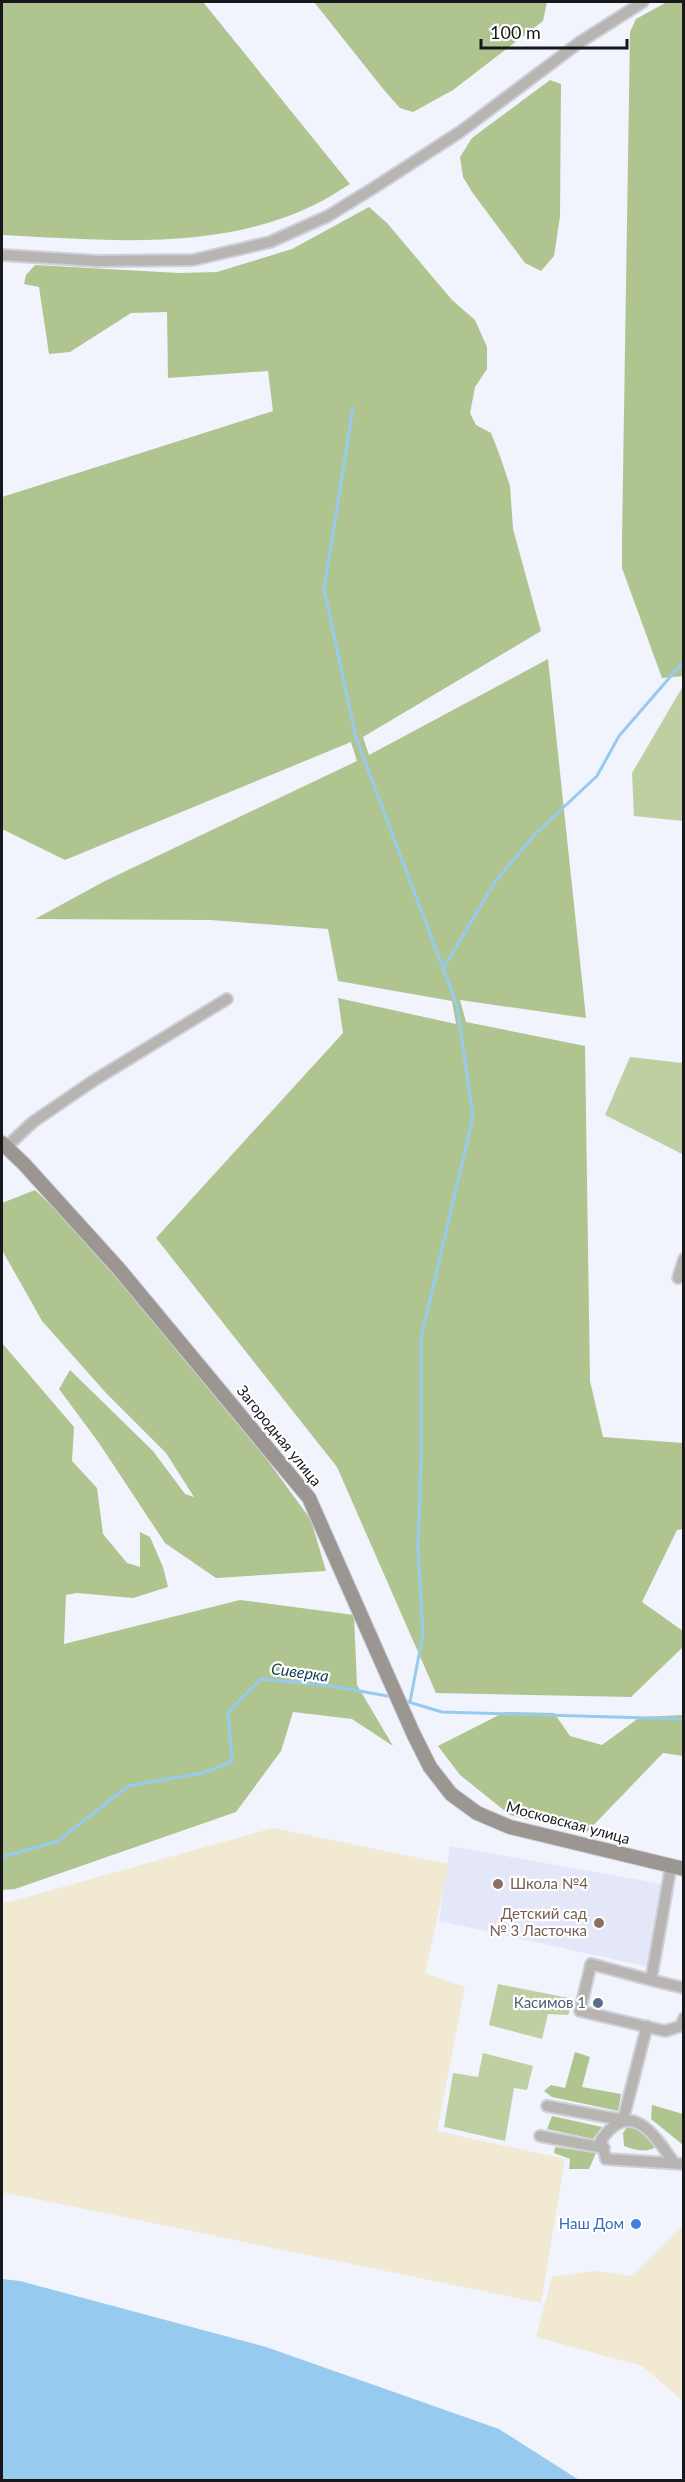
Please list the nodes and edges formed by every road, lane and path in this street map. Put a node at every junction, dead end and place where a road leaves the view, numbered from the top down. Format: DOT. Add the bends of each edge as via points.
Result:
graph roads {
  1 [pos="643,2"];
  2 [pos="2,255"];
  3 [pos="227,999"];
  4 [pos="4,1145"];
  5 [pos="684,1259"];
  6 [pos="678,1278"];
  7 [pos="451,1794"];
  8 [pos="677,1867"];
  9 [pos="651,1980"];
  10 [pos="684,1988"];
  11 [pos="684,2018"];
  12 [pos="647,2026"];
  13 [pos="546,2106"];
  14 [pos="623,2120"];
  15 [pos="540,2136"];
  16 [pos="604,2148"];
  17 [pos="679,2163"];
  1 -- 2 [label="street" via="580,42 460,132 375,188 328,216 270,242 193,260 98,261"];
  3 -- 4 [label="street, Загородная улица" via="93,1081"];
  4 -- 7 [label="main road, Загородная улица" via="119,1269 309,1498 413,1733 430,1767"];
  5 -- 6 [label="street"];
  7 -- 8 [label="main road, Московская улица" via="477,1813 510,1827"];
  8 -- 9 [label="street"];
  9 -- 10 [label="street"];
  9 -- 12 [label="street" via="591,1964 580,2011"];
  11 -- 12 [label="street" via="681,2026 665,2031"];
  12 -- 14 [label="street"];
  13 -- 14 [label="street"];
  14 -- 16 [label="street" via="610,2127 601,2140"];
  14 -- 17 [label="street" via="641,2123"];
  15 -- 16 [label="street"];
  16 -- 17 [label="street" via="606,2159"];
}
